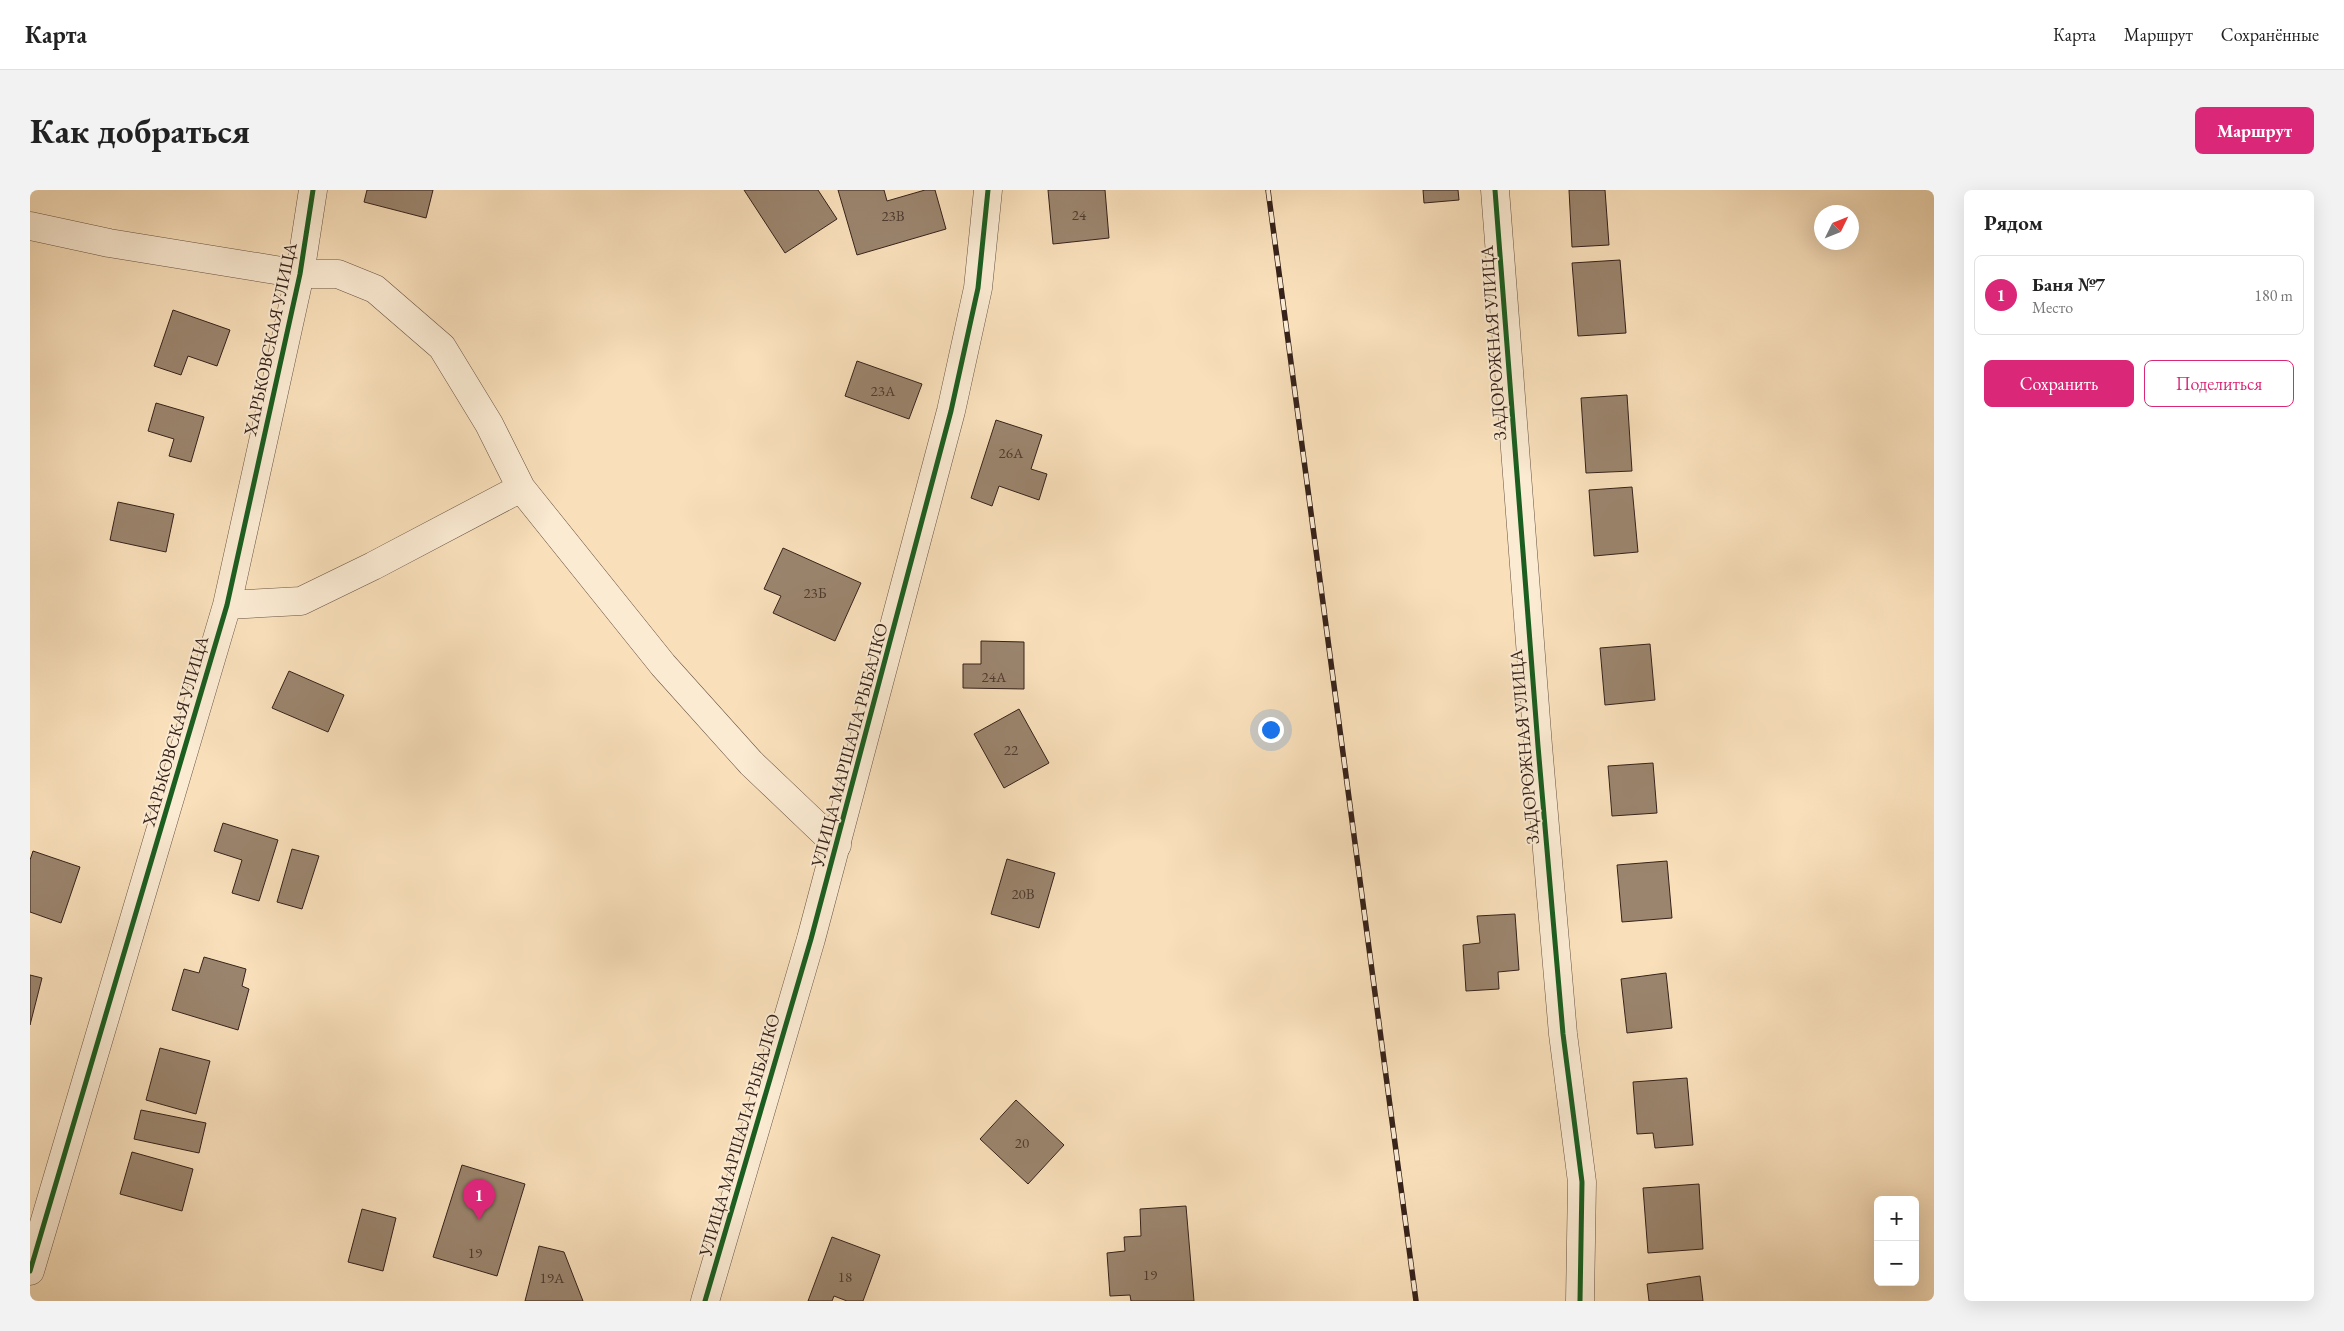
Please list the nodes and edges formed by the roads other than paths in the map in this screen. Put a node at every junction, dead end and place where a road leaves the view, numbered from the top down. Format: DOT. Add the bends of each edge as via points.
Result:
graph roads {
  1 [pos="313,190"];
  2 [pos="988,190"];
  3 [pos="1496,190"];
  4 [pos="30,226"];
  5 [pos="300,274"];
  6 [pos="521,488"];
  7 [pos="227,605"];
  8 [pos="837,845"];
  9 [pos="30,1271"];
  10 [pos="705,1301"];
  11 [pos="1580,1301"];
  1 -- 5 [label="street, ХАРЬКОВСКАЯ УЛИЦА"];
  2 -- 8 [label="street, УЛИЦА МАРШАЛА РЫБАЛКО" via="978,288 951,411"];
  3 -- 11 [label="street, ЗАДОРОЖНАЯ УЛИЦА" via="1538,746 1563,1034 1582,1182"];
  4 -- 5 [label="street" via="109,244"];
  5 -- 6 [label="street" via="338,274 375,288 442,347 489,424"];
  5 -- 7 [label="street, ХАРЬКОВСКАЯ УЛИЦА"];
  6 -- 7 [label="street" via="301,601"];
  6 -- 8 [label="street" via="662,665 751,763"];
  7 -- 9 [label="street, ХАРЬКОВСКАЯ УЛИЦА"];
  8 -- 10 [label="street, УЛИЦА МАРШАЛА РЫБАЛКО"];
}
